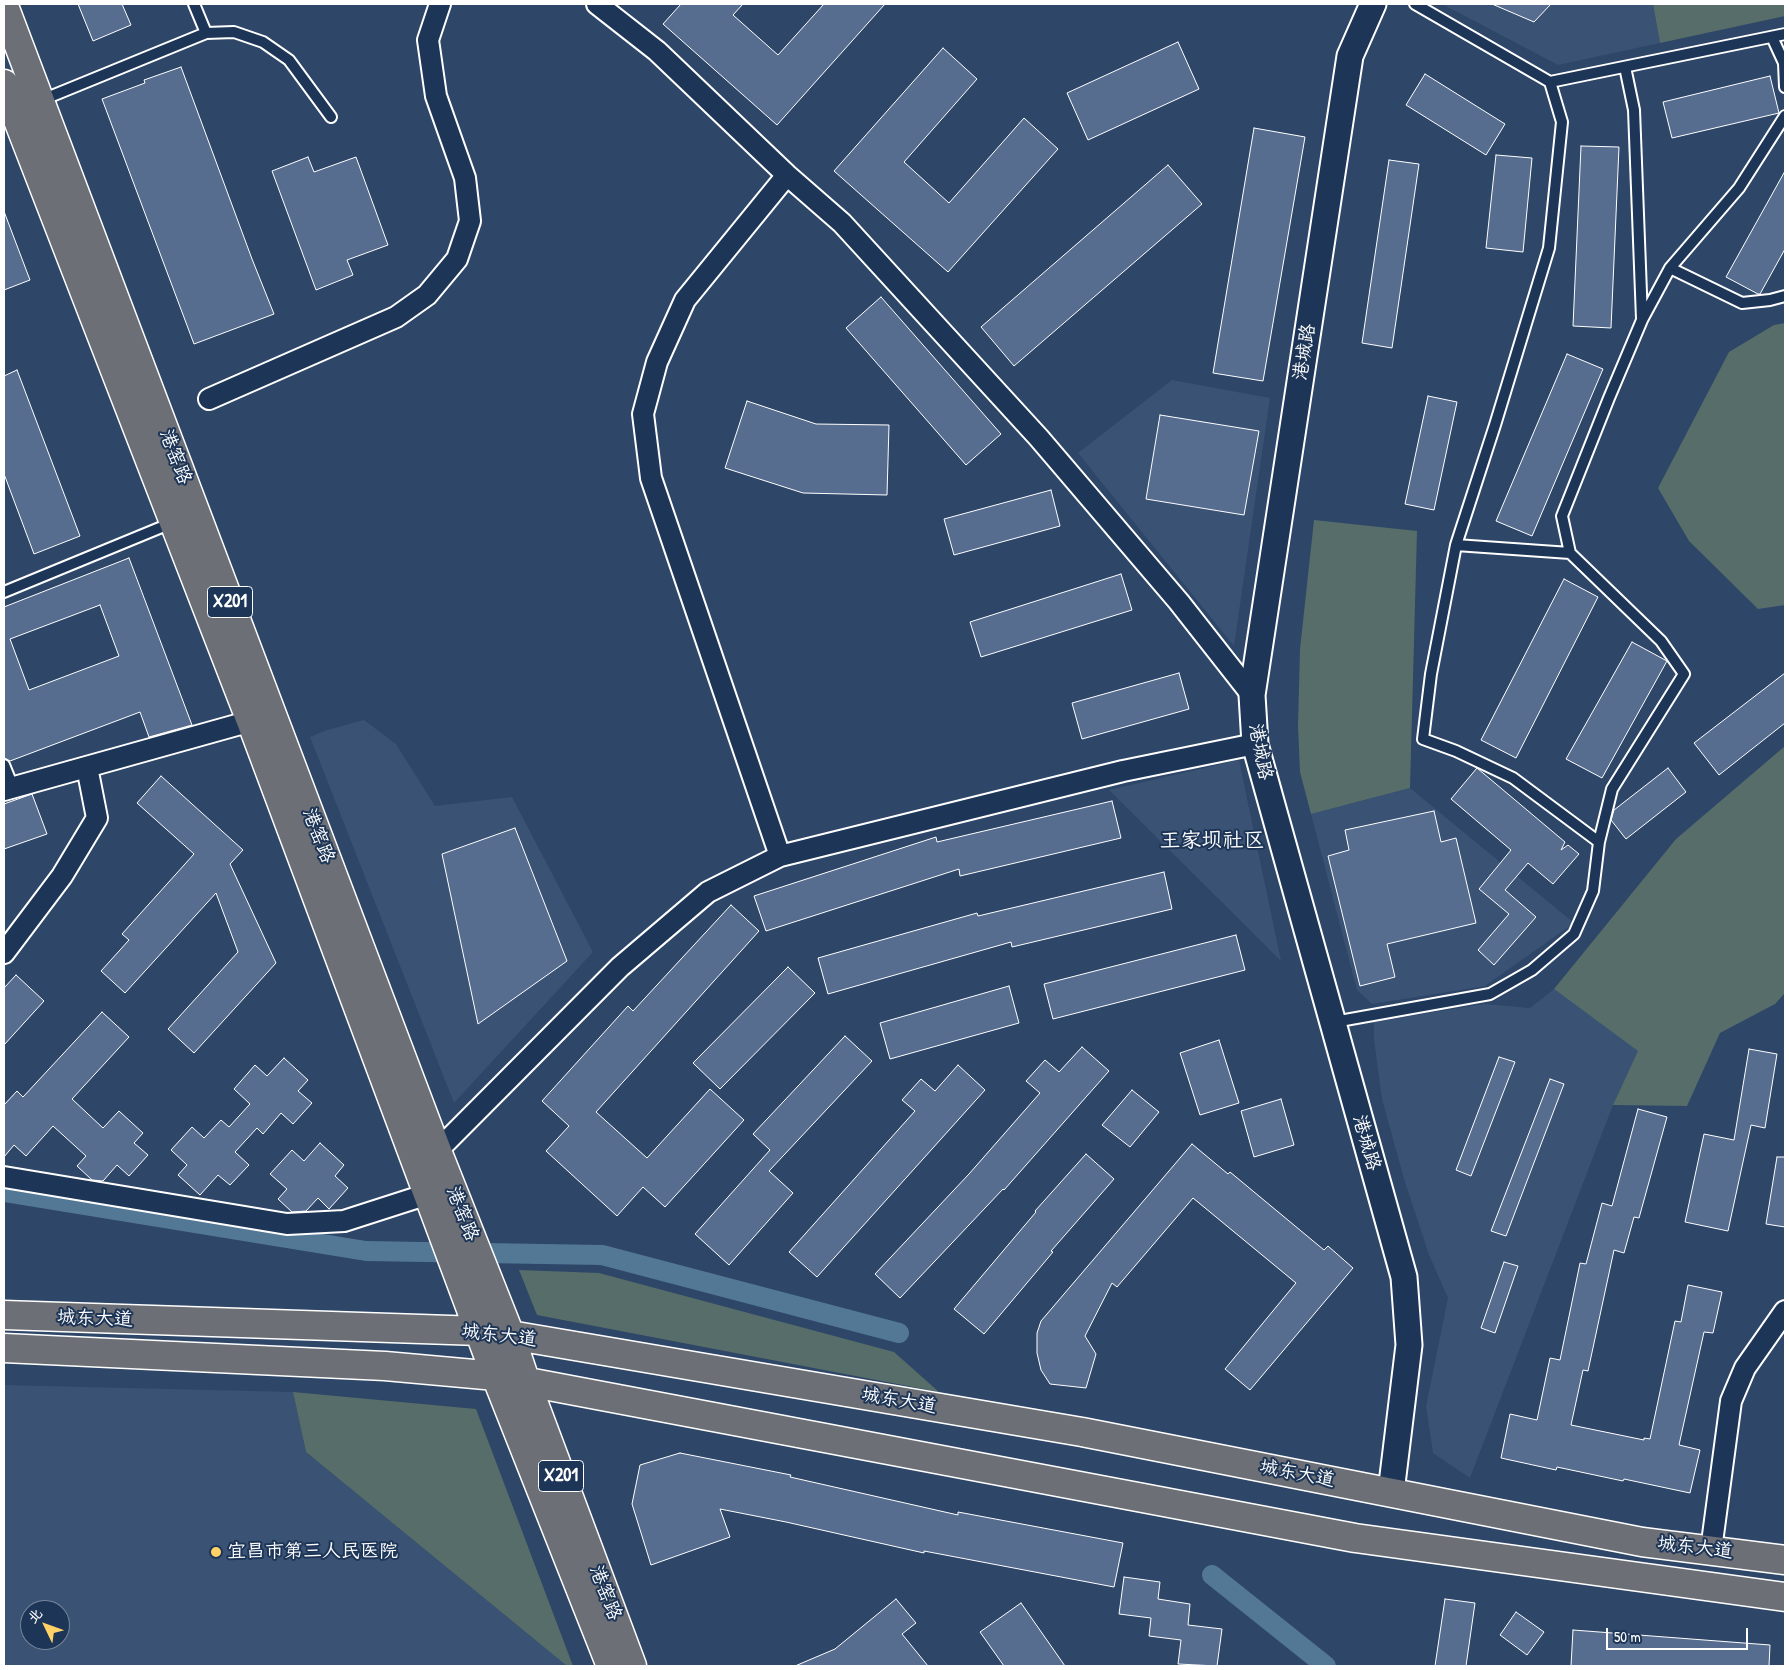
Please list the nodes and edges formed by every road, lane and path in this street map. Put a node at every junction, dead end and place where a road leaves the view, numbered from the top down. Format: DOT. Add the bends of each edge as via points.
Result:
graph roads {
  1 [pos="194,4"];
  2 [pos="440,4"];
  3 [pos="597,4"];
  4 [pos="1372,4"];
  5 [pos="1415,4"];
  6 [pos="4,6"];
  7 [pos="206,33"];
  8 [pos="1785,34"];
  9 [pos="1772,37"];
  10 [pos="1625,67"];
  11 [pos="1550,82"];
  12 [pos="4,84"];
  13 [pos="1785,87"];
  14 [pos="41,101"];
  15 [pos="1785,116"];
  16 [pos="332,118"];
  17 [pos="787,175"];
  18 [pos="1670,268"];
  19 [pos="1785,296"];
  20 [pos="1642,320"];
  21 [pos="209,399"];
  22 [pos="174,522"];
  23 [pos="1456,545"];
  24 [pos="1570,553"];
  25 [pos="4,592"];
  26 [pos="1252,695"];
  27 [pos="251,721"];
  28 [pos="1255,744"];
  29 [pos="4,765"];
  30 [pos="87,767"];
  31 [pos="8,789"];
  32 [pos="1599,842"];
  33 [pos="780,856"];
  34 [pos="4,954"];
  35 [pos="1333,1022"];
  36 [pos="437,1151"];
  37 [pos="4,1177"];
  38 [pos="440,1201"];
  39 [pos="479,1289"];
  40 [pos="1785,1311"];
  41 [pos="4,1315"];
  42 [pos="480,1331"];
  43 [pos="510,1335"];
  44 [pos="4,1348"];
  45 [pos="496,1376"];
  46 [pos="525,1380"];
  47 [pos="1390,1492"];
  48 [pos="1711,1550"];
  49 [pos="1785,1560"];
  50 [pos="1785,1597"];
  51 [pos="611,1666"];
  52 [pos="632,1666"];
  1 -- 7 [label="lane"];
  2 -- 21 [label="street" via="428,40 436,96 465,178 470,221 457,259 427,295 396,317"];
  3 -- 17 [label="street" via="657,52"];
  4 -- 26 [label="street, 港城路" via="1350,56"];
  5 -- 11 [label="lane"];
  6 -- 14 [label="main road, 港窑路 / X201"];
  7 -- 14 [label="lane"];
  7 -- 16 [label="lane" via="234,32 262,42 289,60"];
  8 -- 9 [label="lane"];
  9 -- 10 [label="lane"];
  9 -- 13 [label="lane" via="1784,63"];
  10 -- 11 [label="lane"];
  10 -- 20 [label="lane" via="1634,110"];
  11 -- 23 [label="lane" via="1562,122 1549,248"];
  12 -- 22 [label="main road, 港窑路 / X201"];
  14 -- 36 [label="main road, 港窑路 / X201"];
  15 -- 18 [label="lane" via="1739,188"];
  17 -- 26 [label="street" via="842,223 1038,438 1179,602"];
  17 -- 33 [label="street" via="685,300 657,362 643,414 651,478"];
  18 -- 19 [label="lane" via="1742,303"];
  18 -- 20 [label="lane"];
  20 -- 24 [label="lane" via="1562,516"];
  22 -- 25 [label="lane"];
  22 -- 27 [label="main road, 港窑路 / X201"];
  23 -- 24 [label="lane"];
  23 -- 32 [label="lane" via="1431,674 1423,739 1513,778"];
  24 -- 32 [label="lane" via="1661,642 1684,674 1612,789"];
  26 -- 28 [label="street, 港城路"];
  27 -- 30 [label="street"];
  27 -- 38 [label="main road, 港窑路 / X201"];
  28 -- 33 [label="street" via="1124,771"];
  28 -- 35 [label="street, 港城路"];
  29 -- 31 [label="lane"];
  30 -- 31 [label="street"];
  30 -- 34 [label="street" via="97,818 62,876"];
  32 -- 35 [label="lane" via="1593,891 1574,934 1532,970 1490,994"];
  33 -- 36 [label="street" via="708,892 620,967"];
  35 -- 47 [label="street, 港城路" via="1404,1277 1409,1345"];
  36 -- 38 [label="main road, 港窑路 / X201"];
  37 -- 38 [label="street" via="288,1224 344,1220"];
  38 -- 39 [label="main road, 港窑路 / X201"];
  39 -- 42 [label="main road, 港窑路 / X201"];
  39 -- 43 [label="main road, 港窑路 / X201"];
  40 -- 48 [label="street" via="1745,1368 1731,1400"];
  41 -- 42 [label="main road, 城东大道"];
  42 -- 43 [label="main road, 城东大道"];
  42 -- 45 [label="main road, 港窑路 / X201"];
  43 -- 46 [label="main road, 港窑路 / X201"];
  43 -- 47 [label="main road, 城东大道" via="1082,1432"];
  44 -- 45 [label="main road, 城东大道" via="385,1366"];
  45 -- 46 [label="main road, 城东大道"];
  45 -- 51 [label="main road, 港窑路 / X201"];
  46 -- 50 [label="main road, 城东大道" via="1355,1538"];
  46 -- 52 [label="main road, 港窑路 / X201"];
  47 -- 48 [label="main road, 城东大道" via="1642,1542"];
  48 -- 49 [label="main road, 城东大道"];
}
